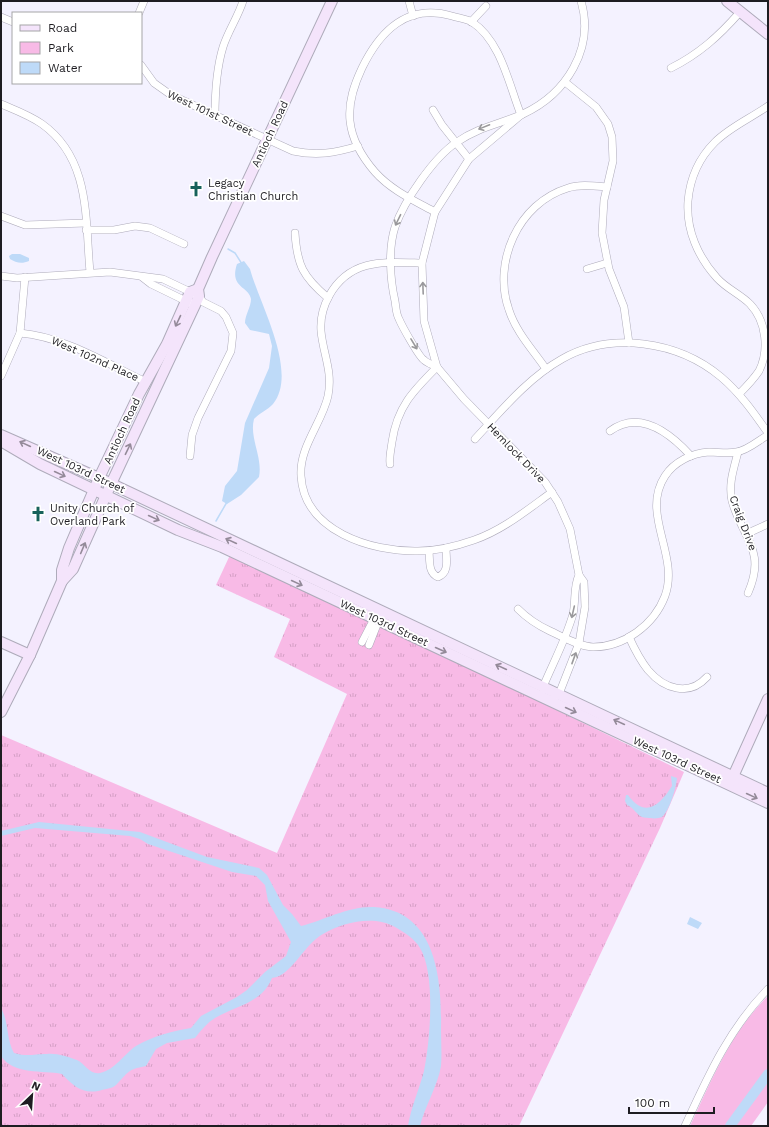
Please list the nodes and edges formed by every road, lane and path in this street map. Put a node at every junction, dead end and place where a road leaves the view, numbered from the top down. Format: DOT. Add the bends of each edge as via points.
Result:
graph roads {
  1 [pos="144,1"];
  2 [pos="243,1"];
  3 [pos="332,1"];
  4 [pos="409,1"];
  5 [pos="581,1"];
  6 [pos="727,1"];
  7 [pos="486,6"];
  8 [pos="139,12"];
  9 [pos="740,12"];
  10 [pos="413,16"];
  11 [pos="1,17"];
  12 [pos="12,22"];
  13 [pos="471,22"];
  14 [pos="768,34"];
  15 [pos="142,67"];
  16 [pos="671,68"];
  17 [pos="565,82"];
  18 [pos="1,104"];
  19 [pos="768,106"];
  20 [pos="433,110"];
  21 [pos="521,115"];
  22 [pos="215,116"];
  23 [pos="267,140"];
  24 [pos="455,142"];
  25 [pos="358,146"];
  26 [pos="469,159"];
  27 [pos="607,187"];
  28 [pos="409,198"];
  29 [pos="435,212"];
  30 [pos="1,216"];
  31 [pos="86,226"];
  32 [pos="295,233"];
  33 [pos="184,244"];
  34 [pos="391,262"];
  35 [pos="422,263"];
  36 [pos="608,263"];
  37 [pos="587,269"];
  38 [pos="90,272"];
  39 [pos="1,276"];
  40 [pos="25,277"];
  41 [pos="142,277"];
  42 [pos="195,298"];
  43 [pos="328,298"];
  44 [pos="20,333"];
  45 [pos="629,343"];
  46 [pos="767,343"];
  47 [pos="437,367"];
  48 [pos="546,369"];
  49 [pos="1,376"];
  50 [pos="146,382"];
  51 [pos="739,394"];
  52 [pos="488,424"];
  53 [pos="610,431"];
  54 [pos="768,434"];
  55 [pos="3,437"];
  56 [pos="474,439"];
  57 [pos="738,452"];
  58 [pos="190,456"];
  59 [pos="691,456"];
  60 [pos="390,464"];
  61 [pos="99,478"];
  62 [pos="111,484"];
  63 [pos="94,490"];
  64 [pos="552,492"];
  65 [pos="106,496"];
  66 [pos="768,524"];
  67 [pos="746,534"];
  68 [pos="446,548"];
  69 [pos="429,551"];
  70 [pos="579,575"];
  71 [pos="62,581"];
  72 [pos="748,593"];
  73 [pos="518,609"];
  74 [pos="377,617"];
  75 [pos="629,637"];
  76 [pos="564,638"];
  77 [pos="1,642"];
  78 [pos="365,643"];
  79 [pos="579,643"];
  80 [pos="30,656"];
  81 [pos="707,678"];
  82 [pos="543,687"];
  83 [pos="559,694"];
  84 [pos="547,699"];
  85 [pos="768,699"];
  86 [pos="1,712"];
  87 [pos="731,780"];
  88 [pos="768,793"];
  89 [pos="768,803"];
  90 [pos="768,989"];
  91 [pos="684,1126"];
  1 -- 8 [label="street"];
  2 -- 22 [label="street" via="223,47 216,84"];
  3 -- 23 [label="main road, Antioch Road"];
  4 -- 10 [label="street"];
  5 -- 17 [label="street, Hemlock Drive" via="585,23 582,48"];
  6 -- 9 [label="main road"];
  7 -- 13 [label="street"];
  9 -- 14 [label="main road"];
  9 -- 16 [label="street" via="707,47"];
  10 -- 13 [label="street" via="441,14"];
  10 -- 25 [label="street" via="390,28 379,38 370,51 356,83 350,106 350,119"];
  11 -- 12 [label="street"];
  13 -- 21 [label="street" via="483,32 498,54"];
  15 -- 22 [label="street, West 101st Street" via="160,89"];
  17 -- 21 [label="street, Hemlock Drive" via="541,104"];
  17 -- 27 [label="street" via="596,107 608,124 614,152"];
  18 -- 31 [label="street" via="42,124 61,141 81,180"];
  19 -- 46 [label="street" via="724,134 708,150 696,169 688,206 692,234 702,258 718,279 755,310 764,326"];
  20 -- 24 [label="street"];
  21 -- 24 [label="street, Hemlock Drive, one-way" via="482,127"];
  21 -- 26 [label="street, Hemlock Drive"];
  22 -- 23 [label="street, West 101st Street"];
  23 -- 25 [label="street, West 101st Street" via="293,151 318,155"];
  23 -- 42 [label="main road, Antioch Road"];
  24 -- 26 [label="street"];
  24 -- 28 [label="street, Hemlock Drive" via="428,169"];
  25 -- 28 [label="street" via="382,180"];
  26 -- 29 [label="street, Hemlock Drive"];
  27 -- 36 [label="street" via="602,227"];
  27 -- 48 [label="street" via="579,185 541,202 524,219 508,251 503,279 508,309 519,332"];
  28 -- 29 [label="street"];
  28 -- 34 [label="street, Hemlock Drive, one-way" via="395,227"];
  29 -- 35 [label="street, Hemlock Drive"];
  30 -- 31 [label="street" via="25,225"];
  31 -- 33 [label="street" via="114,230 135,226 150,228"];
  31 -- 38 [label="street"];
  32 -- 43 [label="street" via="302,271"];
  34 -- 35 [label="street"];
  34 -- 43 [label="street" via="366,265 351,272 333,288"];
  34 -- 47 [label="street, Hemlock Drive, one-way" via="391,283 398,318 423,360"];
  47 -- 35 [label="street, Hemlock Drive, one-way" via="424,321"];
  36 -- 37 [label="street"];
  36 -- 45 [label="street" via="624,307"];
  38 -- 40 [label="street"];
  38 -- 41 [label="street" via="126,273"];
  39 -- 40 [label="street"];
  40 -- 44 [label="street"];
  41 -- 42 [label="street" via="151,284"];
  41 -- 42 [label="street" via="163,279"];
  42 -- 50 [label="main road, Antioch Road, one-way"];
  42 -- 58 [label="street" via="221,311 231,324 234,342 196,422"];
  62 -- 42 [label="main road, Antioch Road, one-way"];
  43 -- 69 [label="street" via="320,326 329,370 328,391 322,414 304,452 301,474 306,500 327,525 345,535 389,549"];
  44 -- 49 [label="street"];
  44 -- 50 [label="street, West 102nd Place" via="45,337 61,343"];
  45 -- 48 [label="street" via="582,350"];
  45 -- 51 [label="street" via="650,344 680,353 710,368"];
  46 -- 51 [label="street" via="759,371"];
  47 -- 52 [label="street, Hemlock Drive"];
  47 -- 60 [label="street" via="413,391 398,415"];
  48 -- 52 [label="street"];
  50 -- 61 [label="main road, Antioch Road"];
  51 -- 54 [label="street"];
  52 -- 56 [label="street"];
  52 -- 64 [label="street, Hemlock Drive" via="536,472"];
  53 -- 59 [label="street" via="630,423 649,424 669,434"];
  54 -- 57 [label="street"];
  61 -- 55 [label="main road, West 103rd Street, one-way"];
  55 -- 63 [label="main road, West 103rd Street, one-way" via="11,448"];
  57 -- 59 [label="street" via="709,452"];
  57 -- 67 [label="street, Craig Drive" via="732,474 732,501"];
  59 -- 75 [label="street" via="670,469 656,496 656,513 668,559 669,572 665,595 653,618"];
  61 -- 62 [label="main road, West 103rd Street"];
  61 -- 63 [label="main road, Antioch Road"];
  62 -- 65 [label="main road, Antioch Road"];
  74 -- 62 [label="main road, West 103rd Street, one-way"];
  63 -- 65 [label="main road, West 103rd Street"];
  63 -- 71 [label="main road, Antioch Road" via="65,560"];
  64 -- 68 [label="street" via="489,534"];
  64 -- 70 [label="street, Hemlock Drive" via="570,529"];
  71 -- 65 [label="main road, Antioch Road, one-way" via="73,569"];
  65 -- 74 [label="main road, West 103rd Street, one-way"];
  66 -- 67 [label="street"];
  67 -- 72 [label="street, Craig Drive" via="756,560"];
  68 -- 69 [label="street"];
  68 -- 69 [label="street" via="446,570 444,575 438,577 431,571"];
  70 -- 76 [label="street, Hemlock Drive, one-way" via="575,583 573,613"];
  70 -- 79 [label="street, Hemlock Drive" via="584,582 585,593 584,619"];
  71 -- 80 [label="main road, Antioch Road"];
  73 -- 76 [label="street" via="533,623"];
  74 -- 78 [label="street"];
  82 -- 74 [label="main road, West 103rd Street, one-way"];
  74 -- 84 [label="main road, West 103rd Street, one-way"];
  75 -- 79 [label="street" via="605,646 592,647"];
  75 -- 81 [label="street" via="648,671 664,683 689,689"];
  76 -- 79 [label="street"];
  76 -- 82 [label="street, Hemlock Drive"];
  77 -- 80 [label="main road"];
  83 -- 79 [label="street, Hemlock Drive, one-way"];
  80 -- 86 [label="main road, Antioch Road"];
  82 -- 83 [label="main road, West 103rd Street"];
  82 -- 84 [label="street"];
  83 -- 84 [label="street"];
  87 -- 83 [label="main road, West 103rd Street, one-way"];
  84 -- 87 [label="main road, West 103rd Street, one-way"];
  85 -- 87 [label="main road"];
  87 -- 88 [label="main road, West 103rd Street"];
  87 -- 89 [label="main road, West 103rd Street, one-way"];
  90 -- 91 [label="street" via="745,1014 722,1048"];
}
